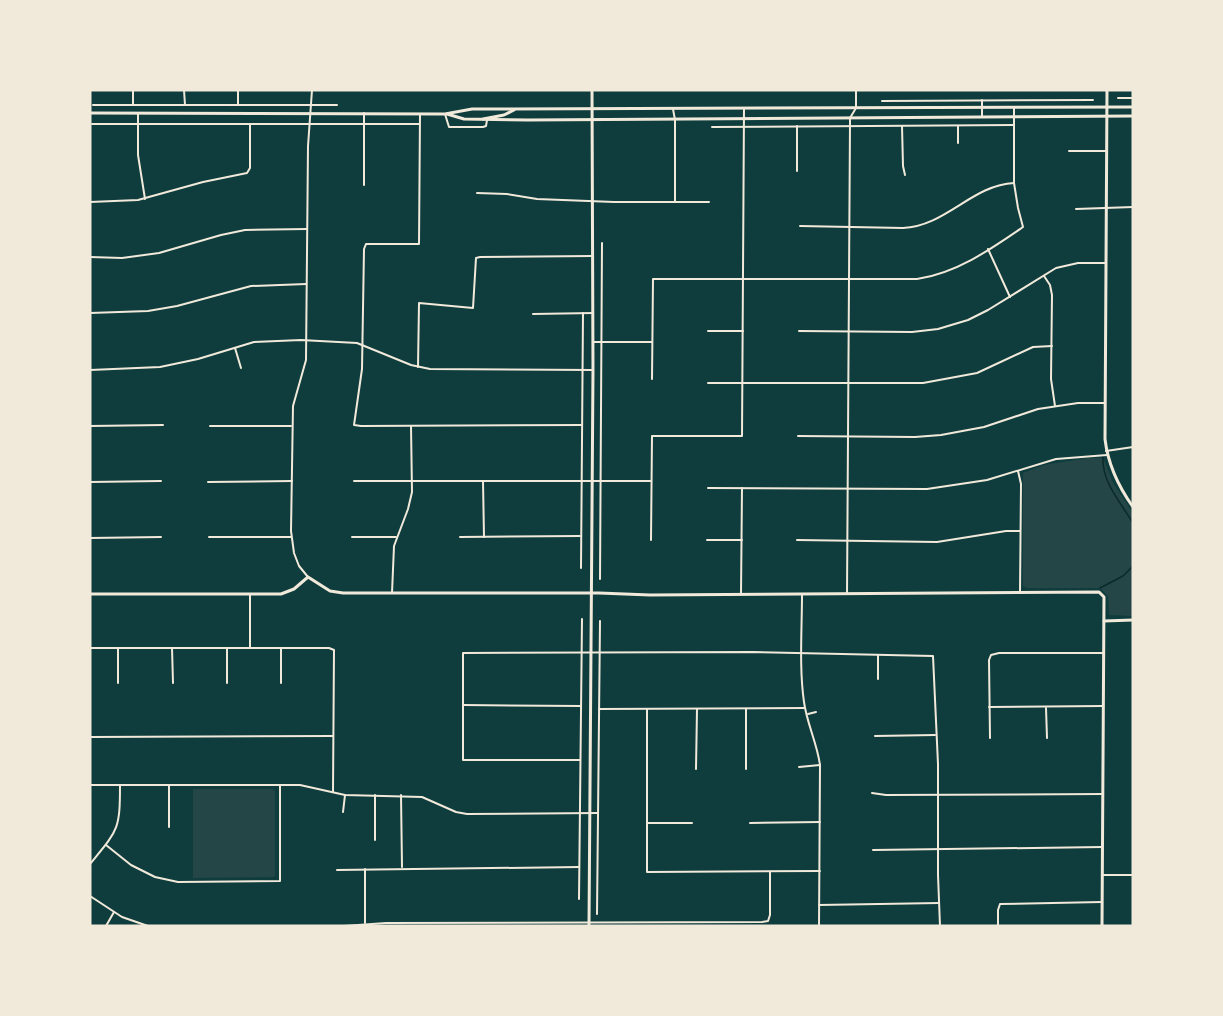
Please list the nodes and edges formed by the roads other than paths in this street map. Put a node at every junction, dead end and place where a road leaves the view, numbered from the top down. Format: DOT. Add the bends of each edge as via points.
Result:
graph roads {
  1 [pos="133,90"];
  2 [pos="184,90"];
  3 [pos="238,90"];
  4 [pos="312,90"];
  5 [pos="592,90"];
  6 [pos="856,90"];
  7 [pos="1107,90"];
  8 [pos="1118,98"];
  9 [pos="1128,98"];
  10 [pos="1133,98"];
  11 [pos="982,100"];
  12 [pos="1084,100"];
  13 [pos="1093,100"];
  14 [pos="882,101"];
  15 [pos="890,101"];
  16 [pos="93,105"];
  17 [pos="133,105"];
  18 [pos="184,105"];
  19 [pos="238,105"];
  20 [pos="312,105"];
  21 [pos="337,105"];
  22 [pos="1089,107"];
  23 [pos="1107,107"];
  24 [pos="1124,107"];
  25 [pos="1133,107"];
  26 [pos="672,108"];
  27 [pos="744,108"];
  28 [pos="856,108"];
  29 [pos="886,108"];
  30 [pos="982,108"];
  31 [pos="1014,108"];
  32 [pos="515,109"];
  33 [pos="592,109"];
  34 [pos="90,113"];
  35 [pos="138,113"];
  36 [pos="311,113"];
  37 [pos="364,113"];
  38 [pos="420,114"];
  39 [pos="445,114"];
  40 [pos="1133,116"];
  41 [pos="982,117"];
  42 [pos="1014,117"];
  43 [pos="1107,117"];
  44 [pos="850,118"];
  45 [pos="480,119"];
  46 [pos="488,120"];
  47 [pos="675,120"];
  48 [pos="744,120"];
  49 [pos="592,121"];
  50 [pos="138,123"];
  51 [pos="250,123"];
  52 [pos="310,123"];
  53 [pos="92,124"];
  54 [pos="364,124"];
  55 [pos="420,124"];
  56 [pos="1014,125"];
  57 [pos="797,126"];
  58 [pos="850,126"];
  59 [pos="902,126"];
  60 [pos="958,126"];
  61 [pos="712,127"];
  62 [pos="744,127"];
  63 [pos="958,143"];
  64 [pos="1107,151"];
  65 [pos="1069,152"];
  66 [pos="797,171"];
  67 [pos="905,175"];
  68 [pos="1014,183"];
  69 [pos="364,185"];
  70 [pos="477,193"];
  71 [pos="145,199"];
  72 [pos="592,201"];
  73 [pos="90,202"];
  74 [pos="675,202"];
  75 [pos="709,202"];
  76 [pos="1133,207"];
  77 [pos="1076,208"];
  78 [pos="1107,209"];
  79 [pos="800,226"];
  80 [pos="850,227"];
  81 [pos="307,228"];
  82 [pos="602,243"];
  83 [pos="988,249"];
  84 [pos="592,256"];
  85 [pos="90,257"];
  86 [pos="1106,263"];
  87 [pos="1044,276"];
  88 [pos="744,278"];
  89 [pos="849,279"];
  90 [pos="307,284"];
  91 [pos="1010,297"];
  92 [pos="90,313"];
  93 [pos="583,313"];
  94 [pos="593,313"];
  95 [pos="534,314"];
  96 [pos="708,331"];
  97 [pos="743,331"];
  98 [pos="799,332"];
  99 [pos="849,332"];
  100 [pos="307,340"];
  101 [pos="593,342"];
  102 [pos="602,342"];
  103 [pos="652,342"];
  104 [pos="363,344"];
  105 [pos="1052,346"];
  106 [pos="235,348"];
  107 [pos="418,367"];
  108 [pos="241,368"];
  109 [pos="90,370"];
  110 [pos="582,370"];
  111 [pos="593,370"];
  112 [pos="652,379"];
  113 [pos="708,383"];
  114 [pos="743,383"];
  115 [pos="849,384"];
  116 [pos="1105,403"];
  117 [pos="1055,406"];
  118 [pos="163,425"];
  119 [pos="582,425"];
  120 [pos="90,426"];
  121 [pos="210,426"];
  122 [pos="292,426"];
  123 [pos="411,426"];
  124 [pos="798,436"];
  125 [pos="848,436"];
  126 [pos="1133,447"];
  127 [pos="1106,452"];
  128 [pos="1018,471"];
  129 [pos="161,481"];
  130 [pos="354,481"];
  131 [pos="411,481"];
  132 [pos="483,481"];
  133 [pos="582,481"];
  134 [pos="592,481"];
  135 [pos="601,481"];
  136 [pos="651,481"];
  137 [pos="90,482"];
  138 [pos="208,482"];
  139 [pos="292,482"];
  140 [pos="708,488"];
  141 [pos="742,488"];
  142 [pos="848,489"];
  143 [pos="1133,507"];
  144 [pos="1020,531"];
  145 [pos="581,536"];
  146 [pos="161,537"];
  147 [pos="208,537"];
  148 [pos="291,537"];
  149 [pos="352,537"];
  150 [pos="396,537"];
  151 [pos="460,537"];
  152 [pos="484,537"];
  153 [pos="90,538"];
  154 [pos="651,540"];
  155 [pos="707,540"];
  156 [pos="742,540"];
  157 [pos="797,540"];
  158 [pos="848,541"];
  159 [pos="581,568"];
  160 [pos="308,577"];
  161 [pos="600,579"];
  162 [pos="1020,592"];
  163 [pos="250,593"];
  164 [pos="392,593"];
  165 [pos="592,593"];
  166 [pos="90,594"];
  167 [pos="802,594"];
  168 [pos="847,594"];
  169 [pos="741,595"];
  170 [pos="582,620"];
  171 [pos="1133,620"];
  172 [pos="600,621"];
  173 [pos="1104,621"];
  174 [pos="90,648"];
  175 [pos="118,648"];
  176 [pos="172,648"];
  177 [pos="227,648"];
  178 [pos="250,648"];
  179 [pos="281,648"];
  180 [pos="581,653"];
  181 [pos="591,653"];
  182 [pos="599,653"];
  183 [pos="1103,653"];
  184 [pos="802,654"];
  185 [pos="878,654"];
  186 [pos="878,679"];
  187 [pos="118,683"];
  188 [pos="173,683"];
  189 [pos="227,683"];
  190 [pos="281,683"];
  191 [pos="464,705"];
  192 [pos="581,706"];
  193 [pos="1046,706"];
  194 [pos="1103,706"];
  195 [pos="990,707"];
  196 [pos="697,708"];
  197 [pos="746,708"];
  198 [pos="805,708"];
  199 [pos="599,709"];
  200 [pos="647,709"];
  201 [pos="816,712"];
  202 [pos="807,715"];
  203 [pos="936,735"];
  204 [pos="333,736"];
  205 [pos="875,736"];
  206 [pos="90,737"];
  207 [pos="990,738"];
  208 [pos="1047,738"];
  209 [pos="580,760"];
  210 [pos="820,765"];
  211 [pos="799,767"];
  212 [pos="696,769"];
  213 [pos="746,769"];
  214 [pos="90,785"];
  215 [pos="120,785"];
  216 [pos="169,785"];
  217 [pos="280,785"];
  218 [pos="333,792"];
  219 [pos="872,793"];
  220 [pos="1102,794"];
  221 [pos="345,795"];
  222 [pos="375,795"];
  223 [pos="401,795"];
  224 [pos="939,795"];
  225 [pos="343,812"];
  226 [pos="579,813"];
  227 [pos="590,813"];
  228 [pos="598,813"];
  229 [pos="820,822"];
  230 [pos="646,823"];
  231 [pos="692,823"];
  232 [pos="750,823"];
  233 [pos="169,827"];
  234 [pos="375,840"];
  235 [pos="106,845"];
  236 [pos="1102,847"];
  237 [pos="938,848"];
  238 [pos="873,850"];
  239 [pos="90,864"];
  240 [pos="402,867"];
  241 [pos="579,867"];
  242 [pos="365,868"];
  243 [pos="337,870"];
  244 [pos="770,872"];
  245 [pos="820,872"];
  246 [pos="1102,875"];
  247 [pos="1133,875"];
  248 [pos="90,896"];
  249 [pos="579,899"];
  250 [pos="1102,902"];
  251 [pos="939,903"];
  252 [pos="819,905"];
  253 [pos="114,912"];
  254 [pos="597,914"];
  255 [pos="366,923"];
  256 [pos="418,924"];
  257 [pos="589,924"];
  258 [pos="645,924"];
  259 [pos="695,924"];
  260 [pos="106,926"];
  261 [pos="148,926"];
  262 [pos="344,926"];
  263 [pos="819,926"];
  264 [pos="940,926"];
  265 [pos="998,926"];
  266 [pos="1102,926"];
  1 -- 17 [label="street"];
  2 -- 18 [label="street"];
  3 -- 19 [label="street"];
  4 -- 20 [label="street"];
  5 -- 33 [label="main road"];
  6 -- 28 [label="street"];
  7 -- 23 [label="main road"];
  8 -- 9 [label="street"];
  9 -- 10 [label="street"];
  9 -- 24 [label="street"];
  11 -- 12 [label="street"];
  11 -- 15 [label="street"];
  11 -- 30 [label="street"];
  12 -- 13 [label="street"];
  12 -- 22 [label="street"];
  14 -- 15 [label="street"];
  15 -- 29 [label="street"];
  16 -- 17 [label="street"];
  17 -- 18 [label="street"];
  18 -- 19 [label="street"];
  19 -- 20 [label="street"];
  20 -- 21 [label="street"];
  20 -- 36 [label="street"];
  22 -- 23 [label="main road"];
  22 -- 31 [label="main road"];
  23 -- 24 [label="main road"];
  23 -- 43 [label="main road"];
  24 -- 25 [label="main road"];
  26 -- 27 [label="main road"];
  26 -- 33 [label="main road"];
  26 -- 47 [label="street"];
  27 -- 28 [label="main road"];
  27 -- 48 [label="street"];
  28 -- 29 [label="main road"];
  28 -- 44 [label="street"];
  29 -- 30 [label="main road"];
  30 -- 31 [label="main road"];
  30 -- 41 [label="street"];
  31 -- 42 [label="street"];
  32 -- 33 [label="main road"];
  32 -- 39 [label="main road" via="469,109"];
  32 -- 45 [label="main road" via="509,114"];
  33 -- 49 [label="main road"];
  34 -- 35 [label="main road"];
  35 -- 36 [label="main road"];
  35 -- 50 [label="street"];
  36 -- 37 [label="main road"];
  36 -- 52 [label="street"];
  37 -- 38 [label="main road"];
  37 -- 54 [label="street"];
  38 -- 39 [label="main road"];
  38 -- 55 [label="street"];
  39 -- 45 [label="main road"];
  39 -- 46 [label="street" via="449,126 483,127"];
  40 -- 43 [label="main road"];
  41 -- 42 [label="main road"];
  41 -- 44 [label="main road"];
  42 -- 43 [label="main road"];
  42 -- 56 [label="street"];
  43 -- 64 [label="main road"];
  44 -- 48 [label="main road"];
  44 -- 58 [label="street"];
  45 -- 46 [label="main road"];
  46 -- 49 [label="main road"];
  47 -- 48 [label="main road"];
  47 -- 49 [label="main road"];
  47 -- 74 [label="street"];
  48 -- 62 [label="street"];
  49 -- 72 [label="main road"];
  50 -- 51 [label="street"];
  50 -- 53 [label="street"];
  50 -- 71 [label="street"];
  51 -- 52 [label="street"];
  51 -- 71 [label="street" via="247,173"];
  52 -- 54 [label="street"];
  52 -- 81 [label="street"];
  54 -- 55 [label="street"];
  54 -- 69 [label="street"];
  55 -- 104 [label="street" via="419,244 366,244"];
  56 -- 60 [label="street"];
  56 -- 68 [label="street"];
  57 -- 58 [label="street"];
  57 -- 62 [label="street"];
  57 -- 66 [label="street"];
  58 -- 59 [label="street"];
  58 -- 80 [label="street"];
  59 -- 60 [label="street"];
  59 -- 67 [label="street"];
  60 -- 63 [label="street"];
  61 -- 62 [label="street"];
  62 -- 88 [label="street"];
  64 -- 65 [label="street"];
  64 -- 78 [label="main road"];
  68 -- 80 [label="street" via="986,189 920,226"];
  68 -- 83 [label="street" via="1023,227"];
  70 -- 72 [label="street"];
  71 -- 73 [label="street"];
  72 -- 74 [label="street"];
  72 -- 84 [label="main road"];
  74 -- 75 [label="street"];
  76 -- 78 [label="street"];
  77 -- 78 [label="street"];
  78 -- 86 [label="main road"];
  79 -- 80 [label="street"];
  80 -- 89 [label="street"];
  81 -- 85 [label="street" via="245,230 159,253"];
  81 -- 90 [label="street"];
  82 -- 102 [label="street"];
  83 -- 89 [label="street" via="957,268 931,277"];
  83 -- 91 [label="street"];
  84 -- 94 [label="main road"];
  84 -- 107 [label="street" via="476,258 473,308 419,303"];
  86 -- 87 [label="street" via="1066,264"];
  86 -- 116 [label="main road"];
  87 -- 91 [label="street"];
  87 -- 105 [label="street" via="1052,295"];
  88 -- 89 [label="street"];
  88 -- 97 [label="street"];
  88 -- 103 [label="street" via="653,279"];
  89 -- 99 [label="street"];
  90 -- 92 [label="street" via="251,285 177,306"];
  90 -- 100 [label="street"];
  91 -- 99 [label="street" via="968,320 938,329"];
  93 -- 94 [label="street"];
  93 -- 95 [label="street"];
  93 -- 110 [label="street"];
  94 -- 101 [label="main road"];
  96 -- 97 [label="street"];
  97 -- 114 [label="street"];
  98 -- 99 [label="street"];
  99 -- 115 [label="street"];
  100 -- 104 [label="street"];
  100 -- 106 [label="street" via="269,340"];
  100 -- 122 [label="street"];
  101 -- 102 [label="street"];
  101 -- 111 [label="main road"];
  102 -- 103 [label="street"];
  102 -- 135 [label="street"];
  103 -- 112 [label="street"];
  104 -- 107 [label="street"];
  104 -- 123 [label="street" via="354,425"];
  105 -- 115 [label="street" via="1033,347 977,373 942,381"];
  105 -- 117 [label="street"];
  106 -- 108 [label="street"];
  106 -- 109 [label="street" via="160,367"];
  107 -- 110 [label="street"];
  110 -- 111 [label="street"];
  110 -- 119 [label="street"];
  111 -- 134 [label="main road"];
  113 -- 114 [label="street"];
  114 -- 115 [label="street"];
  114 -- 136 [label="street" via="742,436 652,436"];
  115 -- 125 [label="street"];
  116 -- 117 [label="street"];
  116 -- 127 [label="main road"];
  117 -- 125 [label="street" via="941,435"];
  118 -- 120 [label="street"];
  119 -- 123 [label="street"];
  119 -- 133 [label="street"];
  121 -- 122 [label="street"];
  122 -- 139 [label="street"];
  123 -- 131 [label="street"];
  124 -- 125 [label="street"];
  125 -- 142 [label="street"];
  126 -- 127 [label="street"];
  127 -- 128 [label="street" via="1056,459"];
  127 -- 143 [label="main road" via="1116,480"];
  128 -- 142 [label="street" via="949,487"];
  128 -- 144 [label="street"];
  129 -- 137 [label="street"];
  130 -- 131 [label="street"];
  131 -- 132 [label="street"];
  131 -- 150 [label="street" via="408,509"];
  132 -- 133 [label="street"];
  132 -- 152 [label="street"];
  133 -- 134 [label="street"];
  133 -- 145 [label="street"];
  134 -- 135 [label="street"];
  134 -- 165 [label="main road"];
  135 -- 136 [label="street"];
  135 -- 161 [label="street"];
  136 -- 154 [label="street"];
  138 -- 139 [label="street"];
  139 -- 148 [label="street"];
  140 -- 141 [label="street"];
  141 -- 142 [label="street"];
  141 -- 156 [label="street"];
  142 -- 158 [label="street"];
  144 -- 158 [label="street" via="937,542"];
  144 -- 162 [label="street"];
  145 -- 152 [label="street"];
  145 -- 159 [label="street"];
  146 -- 153 [label="street"];
  147 -- 148 [label="street"];
  148 -- 160 [label="street" via="296,559"];
  149 -- 150 [label="street"];
  150 -- 164 [label="street"];
  151 -- 152 [label="street"];
  155 -- 156 [label="street"];
  156 -- 169 [label="street"];
  157 -- 158 [label="street"];
  158 -- 168 [label="street"];
  160 -- 163 [label="main road" via="281,594"];
  160 -- 164 [label="main road" via="330,591"];
  162 -- 168 [label="main road"];
  162 -- 173 [label="main road" via="1102,594"];
  163 -- 166 [label="main road"];
  163 -- 178 [label="street"];
  164 -- 165 [label="main road"];
  165 -- 169 [label="main road"];
  165 -- 181 [label="main road"];
  167 -- 168 [label="main road"];
  167 -- 169 [label="main road"];
  167 -- 184 [label="street"];
  170 -- 180 [label="street"];
  171 -- 173 [label="main road"];
  172 -- 182 [label="street"];
  173 -- 183 [label="main road"];
  174 -- 175 [label="street"];
  175 -- 176 [label="street"];
  175 -- 187 [label="street"];
  176 -- 177 [label="street"];
  176 -- 188 [label="street"];
  177 -- 178 [label="street"];
  177 -- 189 [label="street"];
  178 -- 179 [label="street"];
  179 -- 190 [label="street"];
  179 -- 204 [label="street" via="334,650"];
  180 -- 181 [label="street"];
  180 -- 191 [label="street" via="464,653"];
  180 -- 192 [label="street"];
  181 -- 182 [label="street"];
  181 -- 227 [label="main road"];
  182 -- 184 [label="street"];
  182 -- 199 [label="street"];
  183 -- 194 [label="main road"];
  183 -- 195 [label="street" via="991,655"];
  184 -- 185 [label="street"];
  184 -- 198 [label="street"];
  185 -- 186 [label="street"];
  185 -- 203 [label="street" via="933,656"];
  191 -- 192 [label="street"];
  191 -- 209 [label="street" via="464,760"];
  192 -- 209 [label="street"];
  193 -- 194 [label="street"];
  193 -- 195 [label="street"];
  193 -- 208 [label="street"];
  194 -- 220 [label="main road"];
  195 -- 207 [label="street"];
  196 -- 197 [label="street"];
  196 -- 200 [label="street"];
  196 -- 212 [label="street"];
  197 -- 198 [label="street"];
  197 -- 213 [label="street"];
  198 -- 202 [label="street"];
  199 -- 200 [label="street"];
  199 -- 228 [label="street"];
  200 -- 230 [label="street"];
  201 -- 202 [label="street"];
  202 -- 210 [label="street"];
  203 -- 205 [label="street"];
  203 -- 224 [label="street"];
  204 -- 206 [label="street"];
  204 -- 218 [label="street"];
  209 -- 226 [label="street"];
  210 -- 211 [label="street"];
  210 -- 229 [label="street"];
  214 -- 215 [label="street"];
  215 -- 216 [label="street"];
  215 -- 235 [label="street" via="120,818"];
  216 -- 217 [label="street"];
  216 -- 233 [label="street"];
  217 -- 218 [label="street"];
  217 -- 235 [label="street" via="280,881 178,882 155,877 131,865"];
  218 -- 221 [label="street"];
  219 -- 224 [label="street"];
  220 -- 224 [label="street"];
  220 -- 236 [label="main road"];
  221 -- 222 [label="street"];
  221 -- 225 [label="street"];
  222 -- 223 [label="street"];
  222 -- 234 [label="street"];
  223 -- 226 [label="street" via="422,796 467,814"];
  223 -- 240 [label="street"];
  224 -- 237 [label="street"];
  226 -- 227 [label="street"];
  226 -- 241 [label="street"];
  227 -- 228 [label="street"];
  227 -- 257 [label="main road"];
  228 -- 254 [label="street"];
  229 -- 232 [label="street"];
  229 -- 245 [label="street"];
  230 -- 231 [label="street"];
  230 -- 244 [label="street" via="647,872"];
  235 -- 239 [label="street"];
  236 -- 237 [label="street"];
  236 -- 246 [label="main road"];
  237 -- 238 [label="street"];
  237 -- 251 [label="street"];
  240 -- 241 [label="street"];
  240 -- 242 [label="street"];
  241 -- 249 [label="street"];
  242 -- 243 [label="street"];
  242 -- 255 [label="street"];
  244 -- 245 [label="street"];
  244 -- 259 [label="street" via="768,921"];
  245 -- 252 [label="street"];
  246 -- 247 [label="street"];
  246 -- 250 [label="main road"];
  248 -- 253 [label="street"];
  250 -- 265 [label="street" via="1000,904"];
  250 -- 266 [label="main road"];
  251 -- 252 [label="street"];
  251 -- 264 [label="street"];
  252 -- 263 [label="street"];
  253 -- 260 [label="street"];
  253 -- 261 [label="street"];
  255 -- 256 [label="street"];
  255 -- 262 [label="street"];
  256 -- 257 [label="street"];
  257 -- 258 [label="street"];
  258 -- 259 [label="street"];
}
